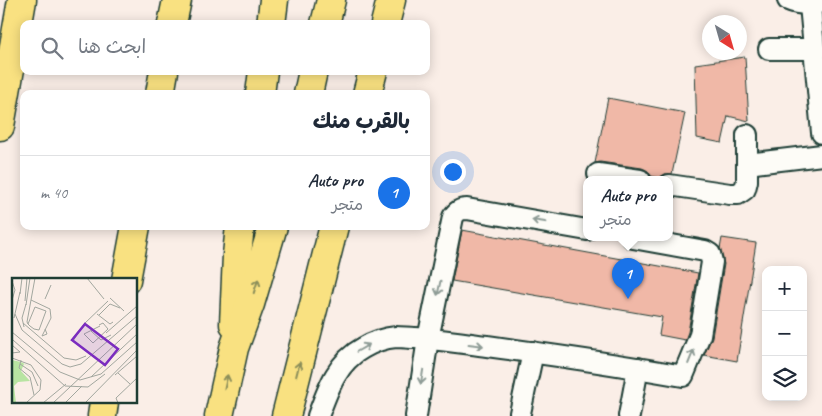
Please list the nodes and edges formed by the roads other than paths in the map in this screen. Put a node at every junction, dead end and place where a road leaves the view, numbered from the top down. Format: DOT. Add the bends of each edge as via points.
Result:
graph roads {
  1 [pos="22,0"];
  2 [pos="176,0"];
  3 [pos="274,0"];
  4 [pos="331,0"];
  5 [pos="391,0"];
  6 [pos="788,0"];
  7 [pos="816,3"];
  8 [pos="173,20"];
  9 [pos="272,20"];
  10 [pos="326,20"];
  11 [pos="386,20"];
  12 [pos="769,49"];
  13 [pos="814,49"];
  14 [pos="163,75"];
  15 [pos="263,75"];
  16 [pos="312,75"];
  17 [pos="372,75"];
  18 [pos="161,90"];
  19 [pos="261,90"];
  20 [pos="309,90"];
  21 [pos="368,90"];
  22 [pos="0,126"];
  23 [pos="822,133"];
  24 [pos="747,135"];
  25 [pos="822,155"];
  26 [pos="747,164"];
  27 [pos="598,174"];
  28 [pos="612,176"];
  29 [pos="673,186"];
  30 [pos="583,229"];
  31 [pos="135,230"];
  32 [pos="240,230"];
  33 [pos="273,230"];
  34 [pos="333,230"];
  35 [pos="651,241"];
  36 [pos="126,278"];
  37 [pos="428,339"];
  38 [pos="234,348"];
  39 [pos="533,352"];
  40 [pos="638,368"];
  41 [pos="520,413"];
  42 [pos="219,416"];
  43 [pos="286,416"];
  44 [pos="318,416"];
  45 [pos="416,416"];
  46 [pos="629,416"];
  1 -- 22 [label="highway"];
  2 -- 8 [label="highway"];
  3 -- 9 [label="highway"];
  4 -- 10 [label="highway"];
  5 -- 11 [label="highway"];
  6 -- 7 [label="lane"];
  7 -- 13 [label="lane"];
  12 -- 13 [label="lane"];
  13 -- 23 [label="lane"];
  14 -- 18 [label="highway"];
  15 -- 19 [label="highway"];
  16 -- 20 [label="highway"];
  17 -- 21 [label="highway"];
  24 -- 26 [label="lane"];
  25 -- 26 [label="lane"];
  26 -- 29 [label="lane" via="745,189 738,194"];
  27 -- 28 [label="lane"];
  30 -- 37 [label="lane, one-way" via="467,209 456,212"];
  31 -- 36 [label="highway"];
  32 -- 38 [label="highway"];
  38 -- 33 [label="highway, one-way"];
  43 -- 34 [label="highway, one-way"];
  40 -- 35 [label="lane, one-way" via="683,376 700,334 712,262 706,250"];
  37 -- 39 [label="lane, one-way"];
  44 -- 37 [label="lane, one-way" via="337,372 362,348 396,337"];
  37 -- 45 [label="lane, one-way"];
  42 -- 38 [label="highway, one-way"];
  39 -- 40 [label="lane"];
  39 -- 41 [label="lane"];
  40 -- 46 [label="lane"];
}
